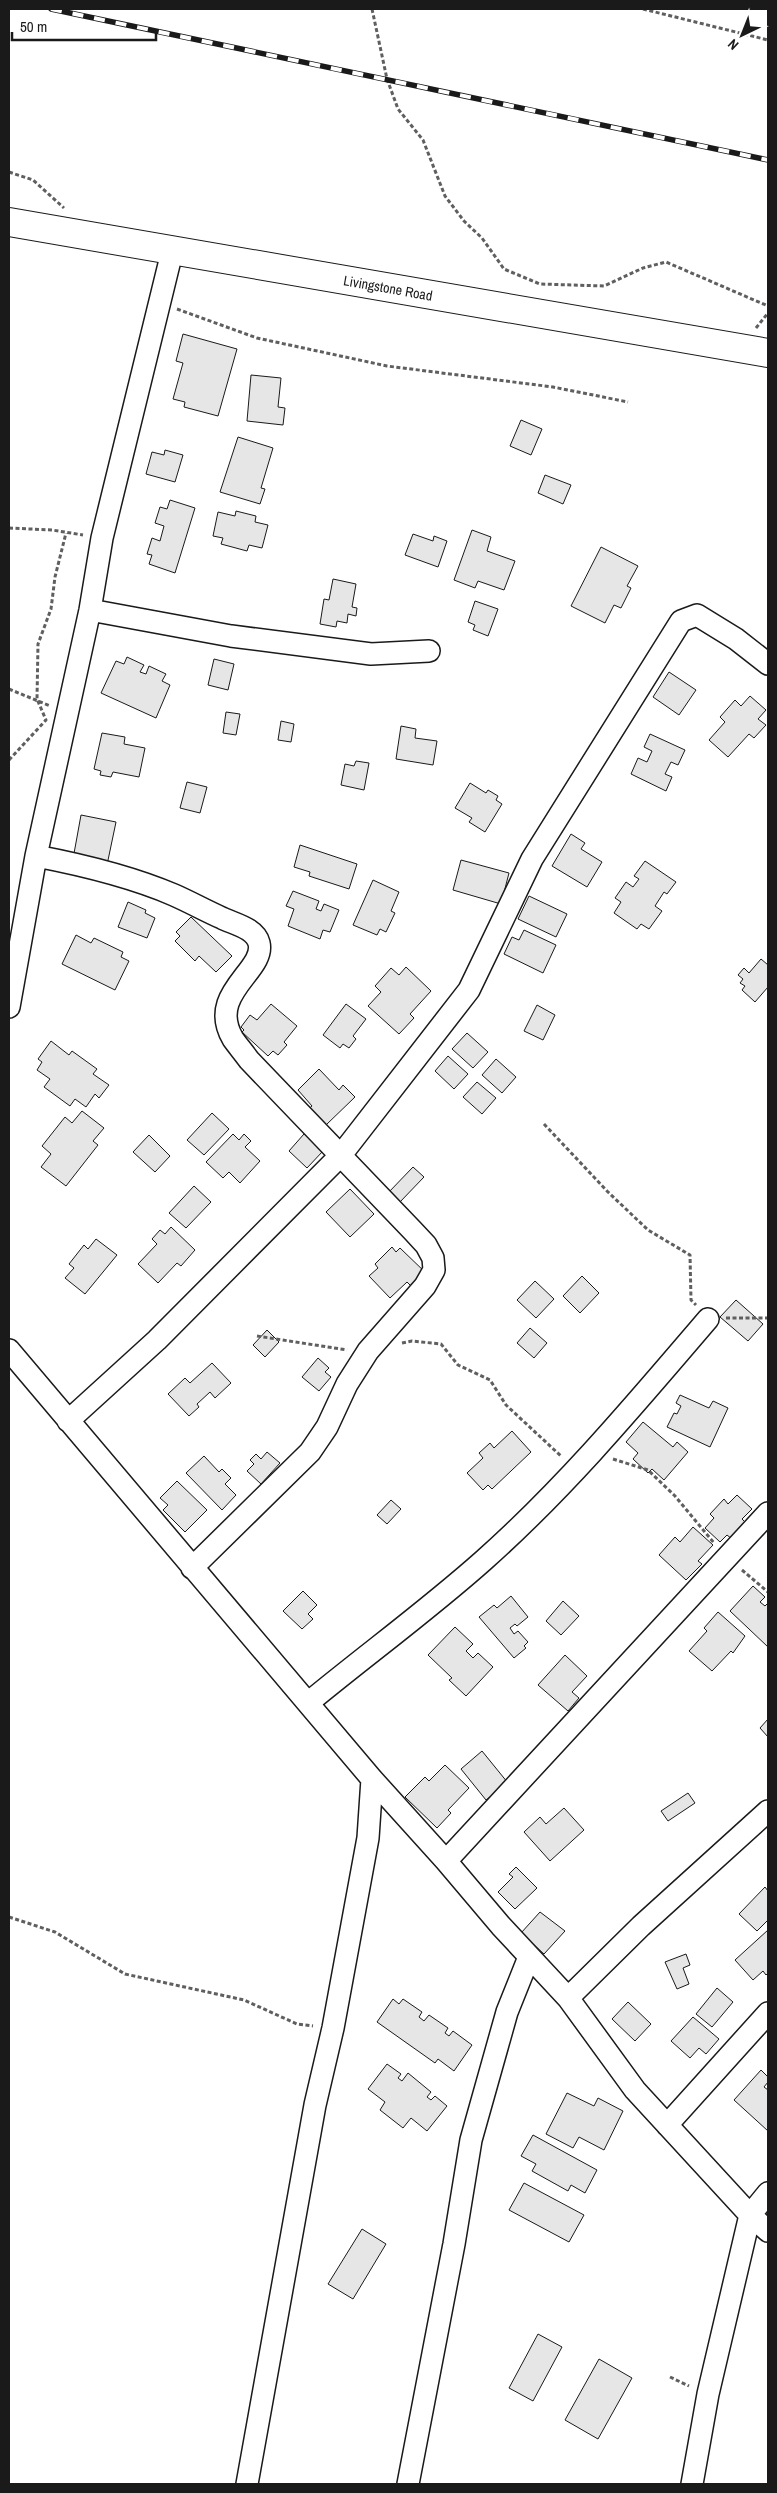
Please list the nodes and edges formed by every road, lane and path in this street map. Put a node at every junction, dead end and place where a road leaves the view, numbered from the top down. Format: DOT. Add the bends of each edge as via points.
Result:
graph roads {
  1 [pos="372,9"];
  2 [pos="643,9"];
  3 [pos="768,40"];
  4 [pos="9,172"];
  5 [pos="70,212"];
  6 [pos="9,222"];
  7 [pos="172,252"];
  8 [pos="160,303"];
  9 [pos="768,306"];
  10 [pos="768,353"];
  11 [pos="628,402"];
  12 [pos="9,528"];
  13 [pos="66,532"];
  14 [pos="102,538"];
  15 [pos="90,610"];
  16 [pos="429,651"];
  17 [pos="768,664"];
  18 [pos="9,689"];
  19 [pos="37,699"];
  20 [pos="66,714"];
  21 [pos="9,760"];
  22 [pos="36,856"];
  23 [pos="9,1007"];
  24 [pos="544,1124"];
  25 [pos="341,1155"];
  26 [pos="768,1318"];
  27 [pos="708,1319"];
  28 [pos="257,1336"];
  29 [pos="9,1350"];
  30 [pos="368,1351"];
  31 [pos="68,1421"];
  32 [pos="590,1453"];
  33 [pos="768,1514"];
  34 [pos="728,1558"];
  35 [pos="192,1568"];
  36 [pos="768,1592"];
  37 [pos="308,1703"];
  38 [pos="372,1779"];
  39 [pos="768,1811"];
  40 [pos="446,1861"];
  41 [pos="9,1917"];
  42 [pos="529,1957"];
  43 [pos="568,1998"];
  44 [pos="768,2013"];
  45 [pos="334,2028"];
  46 [pos="667,2125"];
  47 [pos="768,2193"];
  48 [pos="750,2215"];
  49 [pos="768,2231"];
  50 [pos="248,2484"];
  51 [pos="408,2484"];
  52 [pos="692,2484"];
  1 -- 9 [label="path" via="387,79 398,109 423,140 445,196 504,269 540,284 604,286 643,268 666,262"];
  2 -- 3 [label="path"];
  4 -- 5 [label="path" via="34,180"];
  6 -- 7 [label="highway, Livingstone Road"];
  7 -- 8 [label="street"];
  7 -- 10 [label="highway, Livingstone Road"];
  8 -- 11 [label="path" via="257,338 387,366 553,387"];
  8 -- 14 [label="street"];
  12 -- 13 [label="path"];
  13 -- 14 [label="path"];
  13 -- 19 [label="path" via="51,609 38,644"];
  14 -- 15 [label="street"];
  15 -- 16 [label="street" via="231,636 371,654"];
  15 -- 20 [label="street"];
  17 -- 25 [label="street" via="697,615 681,621 532,859 469,990"];
  18 -- 19 [label="path"];
  19 -- 20 [label="path"];
  19 -- 21 [label="path" via="46,720"];
  20 -- 22 [label="street"];
  22 -- 23 [label="street"];
  22 -- 25 [label="street" via="138,881 248,929 258,942 259,955 232,992 227,1009 232,1037 249,1060"];
  24 -- 27 [label="path" via="648,1230 690,1254 691,1300"];
  25 -- 30 [label="street" via="426,1245 434,1270 426,1286"];
  25 -- 31 [label="street" via="157,1340"];
  26 -- 27 [label="path"];
  27 -- 32 [label="street"];
  28 -- 30 [label="path"];
  29 -- 31 [label="street"];
  30 -- 32 [label="path" via="412,1340 441,1344 458,1365 490,1380 506,1404 566,1461"];
  30 -- 35 [label="street" via="310,1452"];
  31 -- 35 [label="street"];
  32 -- 34 [label="path" via="648,1470"];
  32 -- 37 [label="street" via="484,1561"];
  33 -- 34 [label="street"];
  34 -- 36 [label="path"];
  34 -- 40 [label="street"];
  35 -- 37 [label="street"];
  37 -- 38 [label="street"];
  38 -- 40 [label="street"];
  38 -- 45 [label="street" via="368,1838"];
  39 -- 43 [label="street"];
  40 -- 42 [label="street"];
  41 -- 45 [label="path" via="55,1932 125,1974 244,2000 297,2024"];
  42 -- 43 [label="street"];
  42 -- 51 [label="street" via="507,2012 471,2140"];
  43 -- 46 [label="street" via="635,2090"];
  44 -- 46 [label="street"];
  45 -- 50 [label="street" via="315,2105"];
  46 -- 48 [label="street"];
  47 -- 48 [label="street"];
  48 -- 49 [label="street"];
  48 -- 52 [label="street" via="708,2394"];
}
